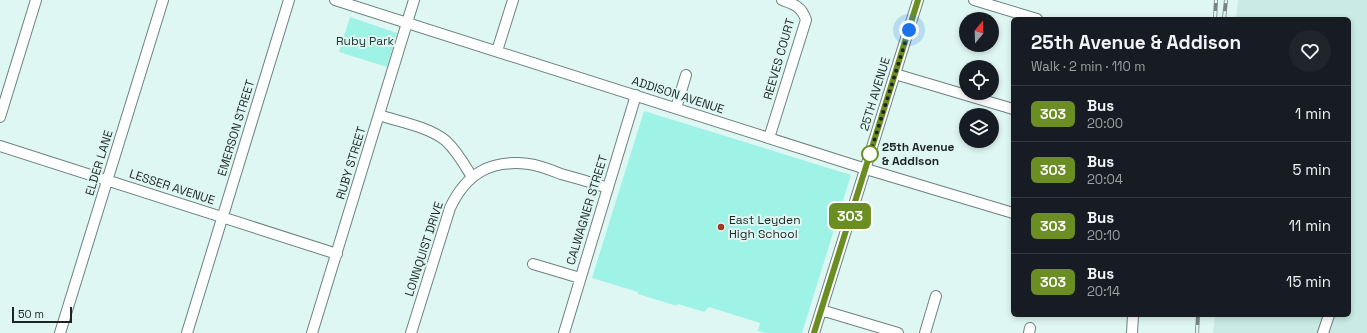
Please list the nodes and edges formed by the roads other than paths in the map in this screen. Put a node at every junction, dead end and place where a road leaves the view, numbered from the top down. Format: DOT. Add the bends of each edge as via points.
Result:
graph roads {
  1 [pos="36,0"];
  2 [pos="163,0"];
  3 [pos="289,0"];
  4 [pos="335,0"];
  5 [pos="414,0"];
  6 [pos="513,0"];
  7 [pos="782,0"];
  8 [pos="918,0"];
  9 [pos="974,0"];
  10 [pos="1030,17"];
  11 [pos="407,23"];
  12 [pos="497,51"];
  13 [pos="895,74"];
  14 [pos="686,75"];
  15 [pos="636,95"];
  16 [pos="676,108"];
  17 [pos="1011,108"];
  18 [pos="379,115"];
  19 [pos="0,117"];
  20 [pos="769,138"];
  21 [pos="0,146"];
  22 [pos="866,169"];
  23 [pos="472,177"];
  24 [pos="108,180"];
  25 [pos="608,188"];
  26 [pos="1011,212"];
  27 [pos="223,217"];
  28 [pos="337,254"];
  29 [pos="533,264"];
  30 [pos="580,278"];
  31 [pos="936,296"];
  32 [pos="821,310"];
  33 [pos="1133,317"];
  34 [pos="1328,317"];
  35 [pos="60,333"];
  36 [pos="187,333"];
  37 [pos="312,333"];
  38 [pos="411,333"];
  39 [pos="564,333"];
  40 [pos="814,333"];
  41 [pos="898,333"];
  42 [pos="924,333"];
  43 [pos="1132,333"];
  44 [pos="1323,333"];
  1 -- 19 [label="street"];
  2 -- 24 [label="street, ELDER LANE"];
  3 -- 27 [label="street, EMERSON STREET"];
  4 -- 11 [label="street, ADDISON AVENUE"];
  5 -- 11 [label="street, RUBY STREET"];
  6 -- 12 [label="street"];
  7 -- 20 [label="street, REEVES COURT" via="798,7 806,20"];
  8 -- 13 [label="street, 25TH AVENUE"];
  9 -- 10 [label="street"];
  11 -- 12 [label="street, ADDISON AVENUE"];
  11 -- 18 [label="street, RUBY STREET"];
  12 -- 15 [label="street, ADDISON AVENUE"];
  13 -- 17 [label="street"];
  13 -- 22 [label="street, 25TH AVENUE"];
  14 -- 16 [label="street"];
  15 -- 16 [label="street, ADDISON AVENUE"];
  15 -- 25 [label="street, CALWAGNER STREET"];
  16 -- 20 [label="street, ADDISON AVENUE"];
  18 -- 23 [label="street" via="426,130 446,141"];
  18 -- 28 [label="street, RUBY STREET"];
  20 -- 22 [label="street, ADDISON AVENUE"];
  21 -- 24 [label="street, LESSER AVENUE"];
  22 -- 26 [label="street, ADDISON AVENUE"];
  22 -- 32 [label="street, 25TH AVENUE"];
  23 -- 25 [label="street, LONNQUIST DRIVE" via="502,164 530,164"];
  23 -- 38 [label="street, LONNQUIST DRIVE" via="450,208"];
  24 -- 27 [label="street, LESSER AVENUE"];
  24 -- 35 [label="street, ELDER LANE"];
  25 -- 30 [label="street, CALWAGNER STREET"];
  27 -- 28 [label="street, LESSER AVENUE"];
  27 -- 36 [label="street, EMERSON STREET"];
  28 -- 37 [label="street, RUBY STREET"];
  29 -- 30 [label="street"];
  30 -- 39 [label="street, CALWAGNER STREET"];
  31 -- 42 [label="street"];
  32 -- 40 [label="street, 25TH AVENUE"];
  32 -- 41 [label="street"];
  33 -- 43 [label="street"];
  34 -- 44 [label="street"];
}
